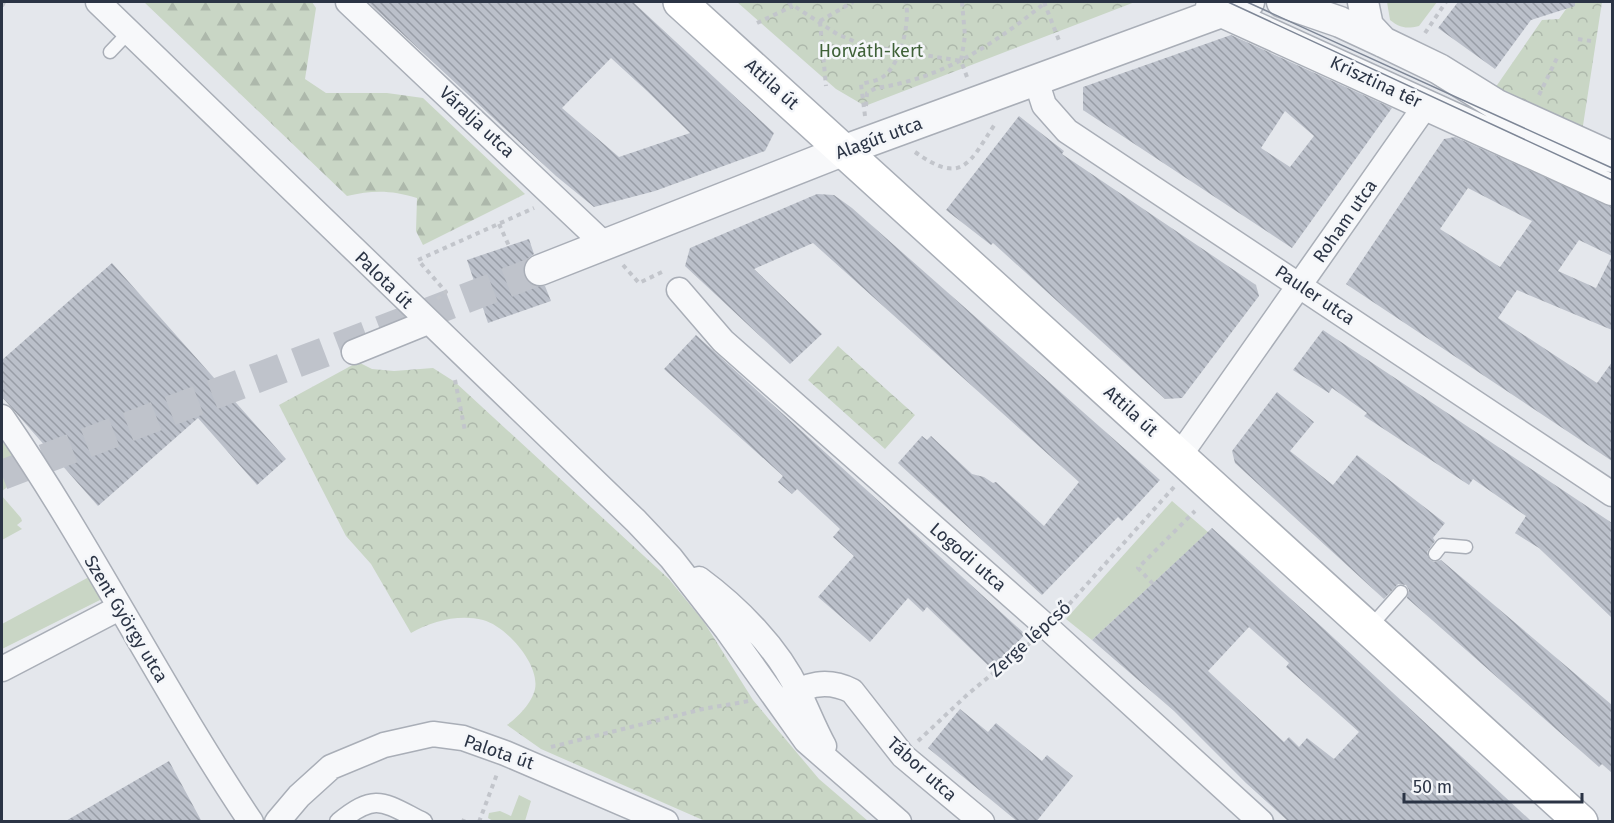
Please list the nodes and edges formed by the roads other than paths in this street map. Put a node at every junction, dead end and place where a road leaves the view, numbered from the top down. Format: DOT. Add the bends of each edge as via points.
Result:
graph roads {
  1 [pos="98,2"];
  2 [pos="348,2"];
  3 [pos="680,2"];
  4 [pos="1249,2"];
  5 [pos="1282,2"];
  6 [pos="1363,2"];
  7 [pos="1211,7"];
  8 [pos="129,32"];
  9 [pos="1383,42"];
  10 [pos="110,52"];
  11 [pos="1040,93"];
  12 [pos="1426,105"];
  13 [pos="845,150"];
  14 [pos="1612,157"];
  15 [pos="1612,190"];
  16 [pos="604,244"];
  17 [pos="540,270"];
  18 [pos="1304,278"];
  19 [pos="679,290"];
  20 [pos="435,329"];
  21 [pos="354,352"];
  22 [pos="2,417"];
  23 [pos="1179,455"];
  24 [pos="1612,494"];
  25 [pos="1466,547"];
  26 [pos="1435,554"];
  27 [pos="671,558"];
  28 [pos="1401,592"];
  29 [pos="119,608"];
  30 [pos="1369,628"];
  31 [pos="2,669"];
  32 [pos="798,689"];
  33 [pos="779,705"];
  34 [pos="846,778"];
  35 [pos="251,822"];
  36 [pos="277,822"];
  37 [pos="339,822"];
  38 [pos="423,822"];
  39 [pos="666,822"];
  40 [pos="899,822"];
  41 [pos="982,822"];
  42 [pos="1261,822"];
  43 [pos="1581,822"];
  1 -- 8 [label="street, Palota út"];
  2 -- 16 [label="street, Váralja utca"];
  3 -- 13 [label="main road, Attila út"];
  4 -- 7 [label="street"];
  5 -- 9 [label="street"];
  6 -- 9 [label="street" via="1368,26"];
  7 -- 11 [label="street, Alagút utca"];
  7 -- 12 [label="street, Krisztina tér"];
  8 -- 10 [label="lane"];
  8 -- 20 [label="street, Palota út"];
  9 -- 14 [label="street" via="1439,69 1497,105"];
  11 -- 13 [label="street, Alagút utca"];
  11 -- 18 [label="street, Pauler utca" via="1067,131"];
  12 -- 15 [label="street, Krisztina tér"];
  12 -- 18 [label="street, Roham utca"];
  13 -- 16 [label="street, Alagút utca"];
  13 -- 23 [label="main road, Attila út"];
  16 -- 17 [label="street, Alagút utca"];
  18 -- 23 [label="street, Roham utca"];
  18 -- 24 [label="street, Pauler utca"];
  19 -- 42 [label="street, Logodi utca" via="723,341"];
  20 -- 21 [label="street"];
  20 -- 27 [label="street, Palota út"];
  22 -- 29 [label="street, Szent György utca" via="49,487"];
  23 -- 30 [label="main road, Attila út"];
  25 -- 26 [label="lane" via="1442,545"];
  27 -- 32 [label="street, Palota út" via="721,595 753,627"];
  27 -- 33 [label="street, Palota út"];
  28 -- 30 [label="lane"];
  29 -- 31 [label="street"];
  29 -- 35 [label="street, Szent György utca"];
  30 -- 43 [label="main road, Attila út"];
  32 -- 33 [label="street"];
  32 -- 34 [label="street, Palota út" via="812,724"];
  32 -- 41 [label="street, Tábor utca" via="827,684 852,691 903,756"];
  33 -- 34 [label="street, Palota út" via="806,741"];
  34 -- 40 [label="street, Palota út"];
  36 -- 39 [label="street, Palota út" via="331,767 384,745 433,734 463,738 505,753"];
  37 -- 38 [label="street" via="372,801"];
}
